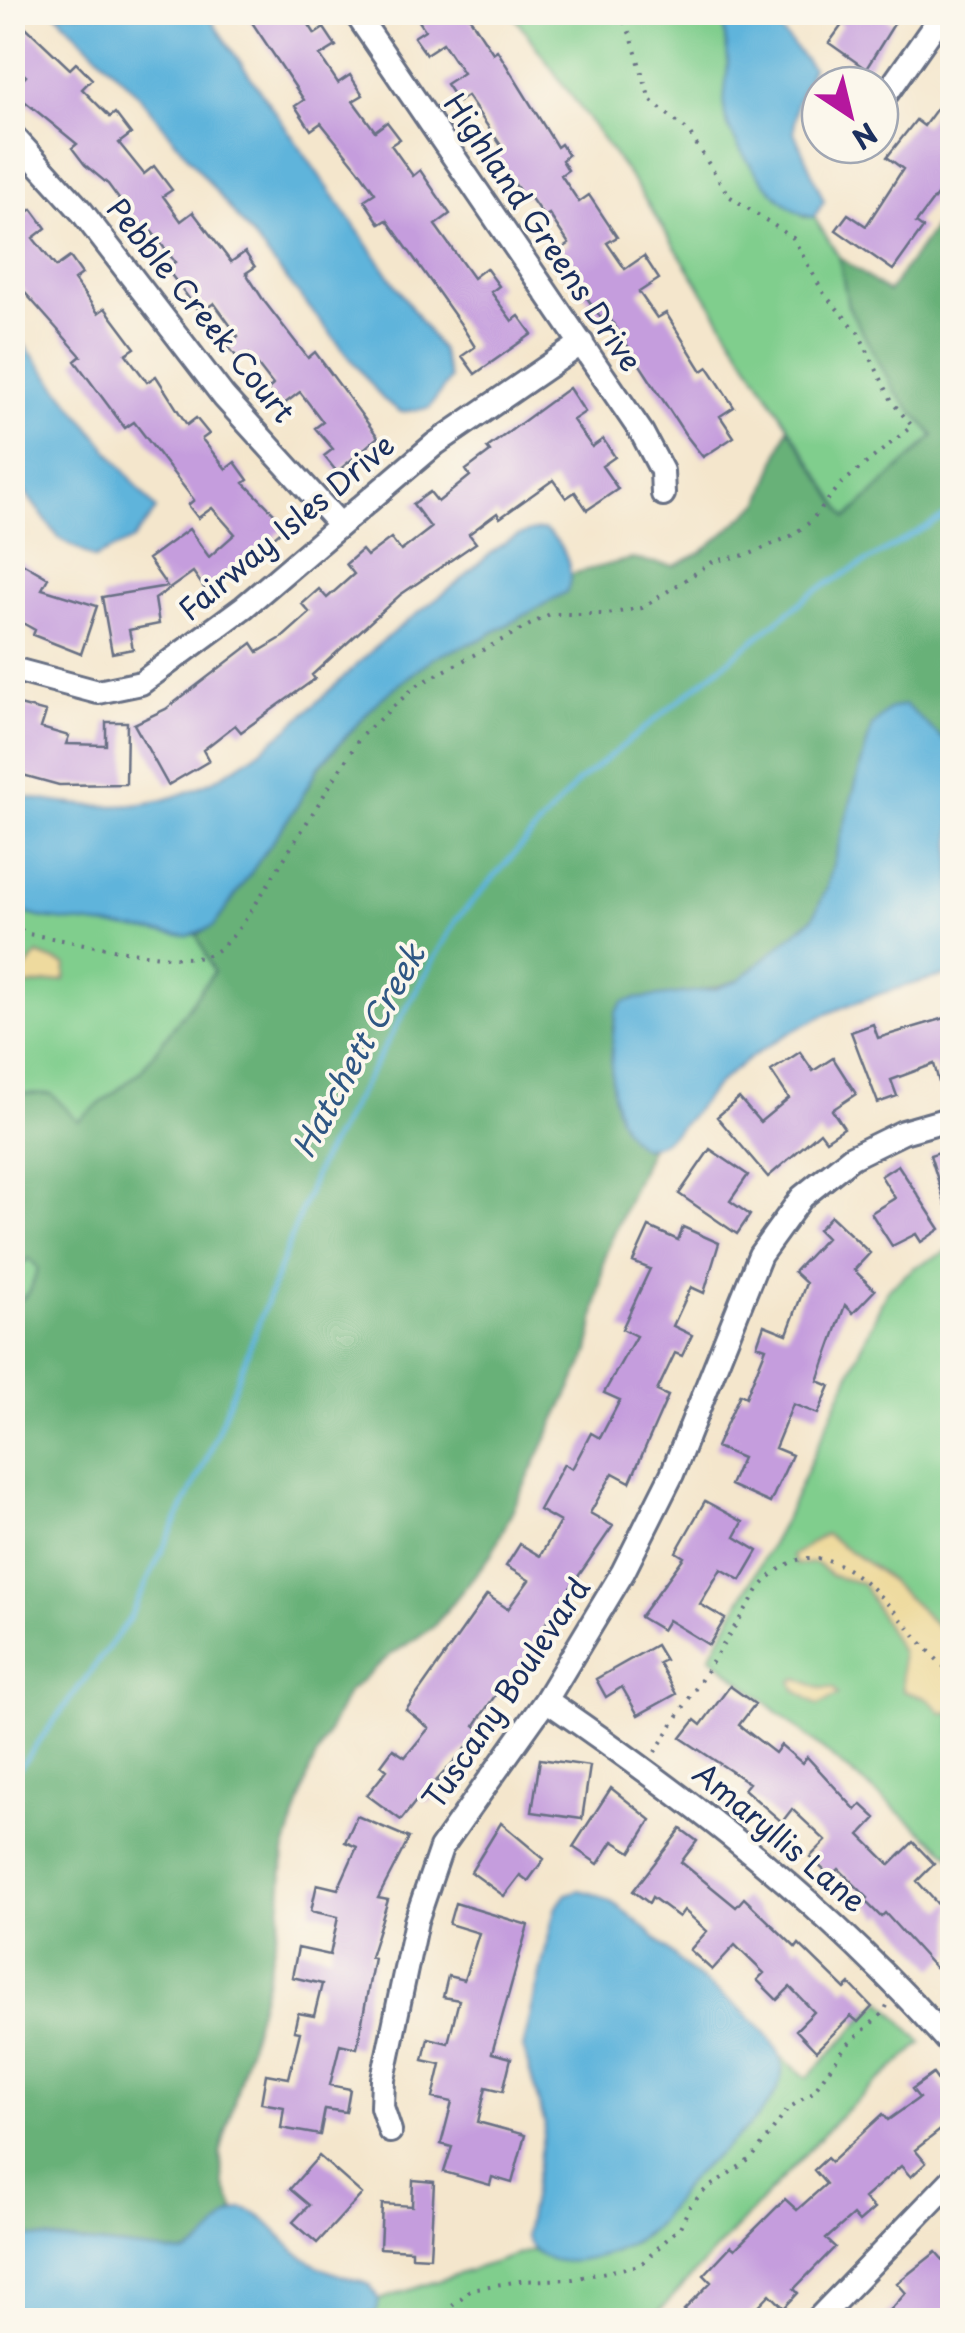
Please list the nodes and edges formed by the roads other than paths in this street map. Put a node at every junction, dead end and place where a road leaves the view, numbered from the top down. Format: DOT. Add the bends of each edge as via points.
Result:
graph roads {
  1 [pos="355,12"];
  2 [pos="944,12"];
  3 [pos="900,75"];
  4 [pos="12,135"];
  5 [pos="582,343"];
  6 [pos="663,494"];
  7 [pos="340,525"];
  8 [pos="12,669"];
  9 [pos="952,1118"];
  10 [pos="546,1700"];
  11 [pos="952,2046"];
  12 [pos="390,2131"];
  13 [pos="952,2180"];
  14 [pos="817,2320"];
  1 -- 5 [label="street, Highland Greens Drive"];
  2 -- 3 [label="street"];
  4 -- 7 [label="street, Pebble Creek Court" via="82,212 224,397"];
  5 -- 6 [label="street, Highland Greens Drive" via="652,448"];
  5 -- 7 [label="street, Fairway Isles Drive" via="435,444"];
  7 -- 8 [label="street, Fairway Isles Drive" via="215,629 126,690 84,690"];
  9 -- 10 [label="street, Tuscany Boulevard" via="852,1156 780,1223 744,1288 672,1474"];
  10 -- 11 [label="street, Amaryllis Lane" via="784,1877"];
  10 -- 12 [label="street, Tuscany Boulevard" via="462,1814 429,1877 383,2079"];
  13 -- 14 [label="street"];
}
